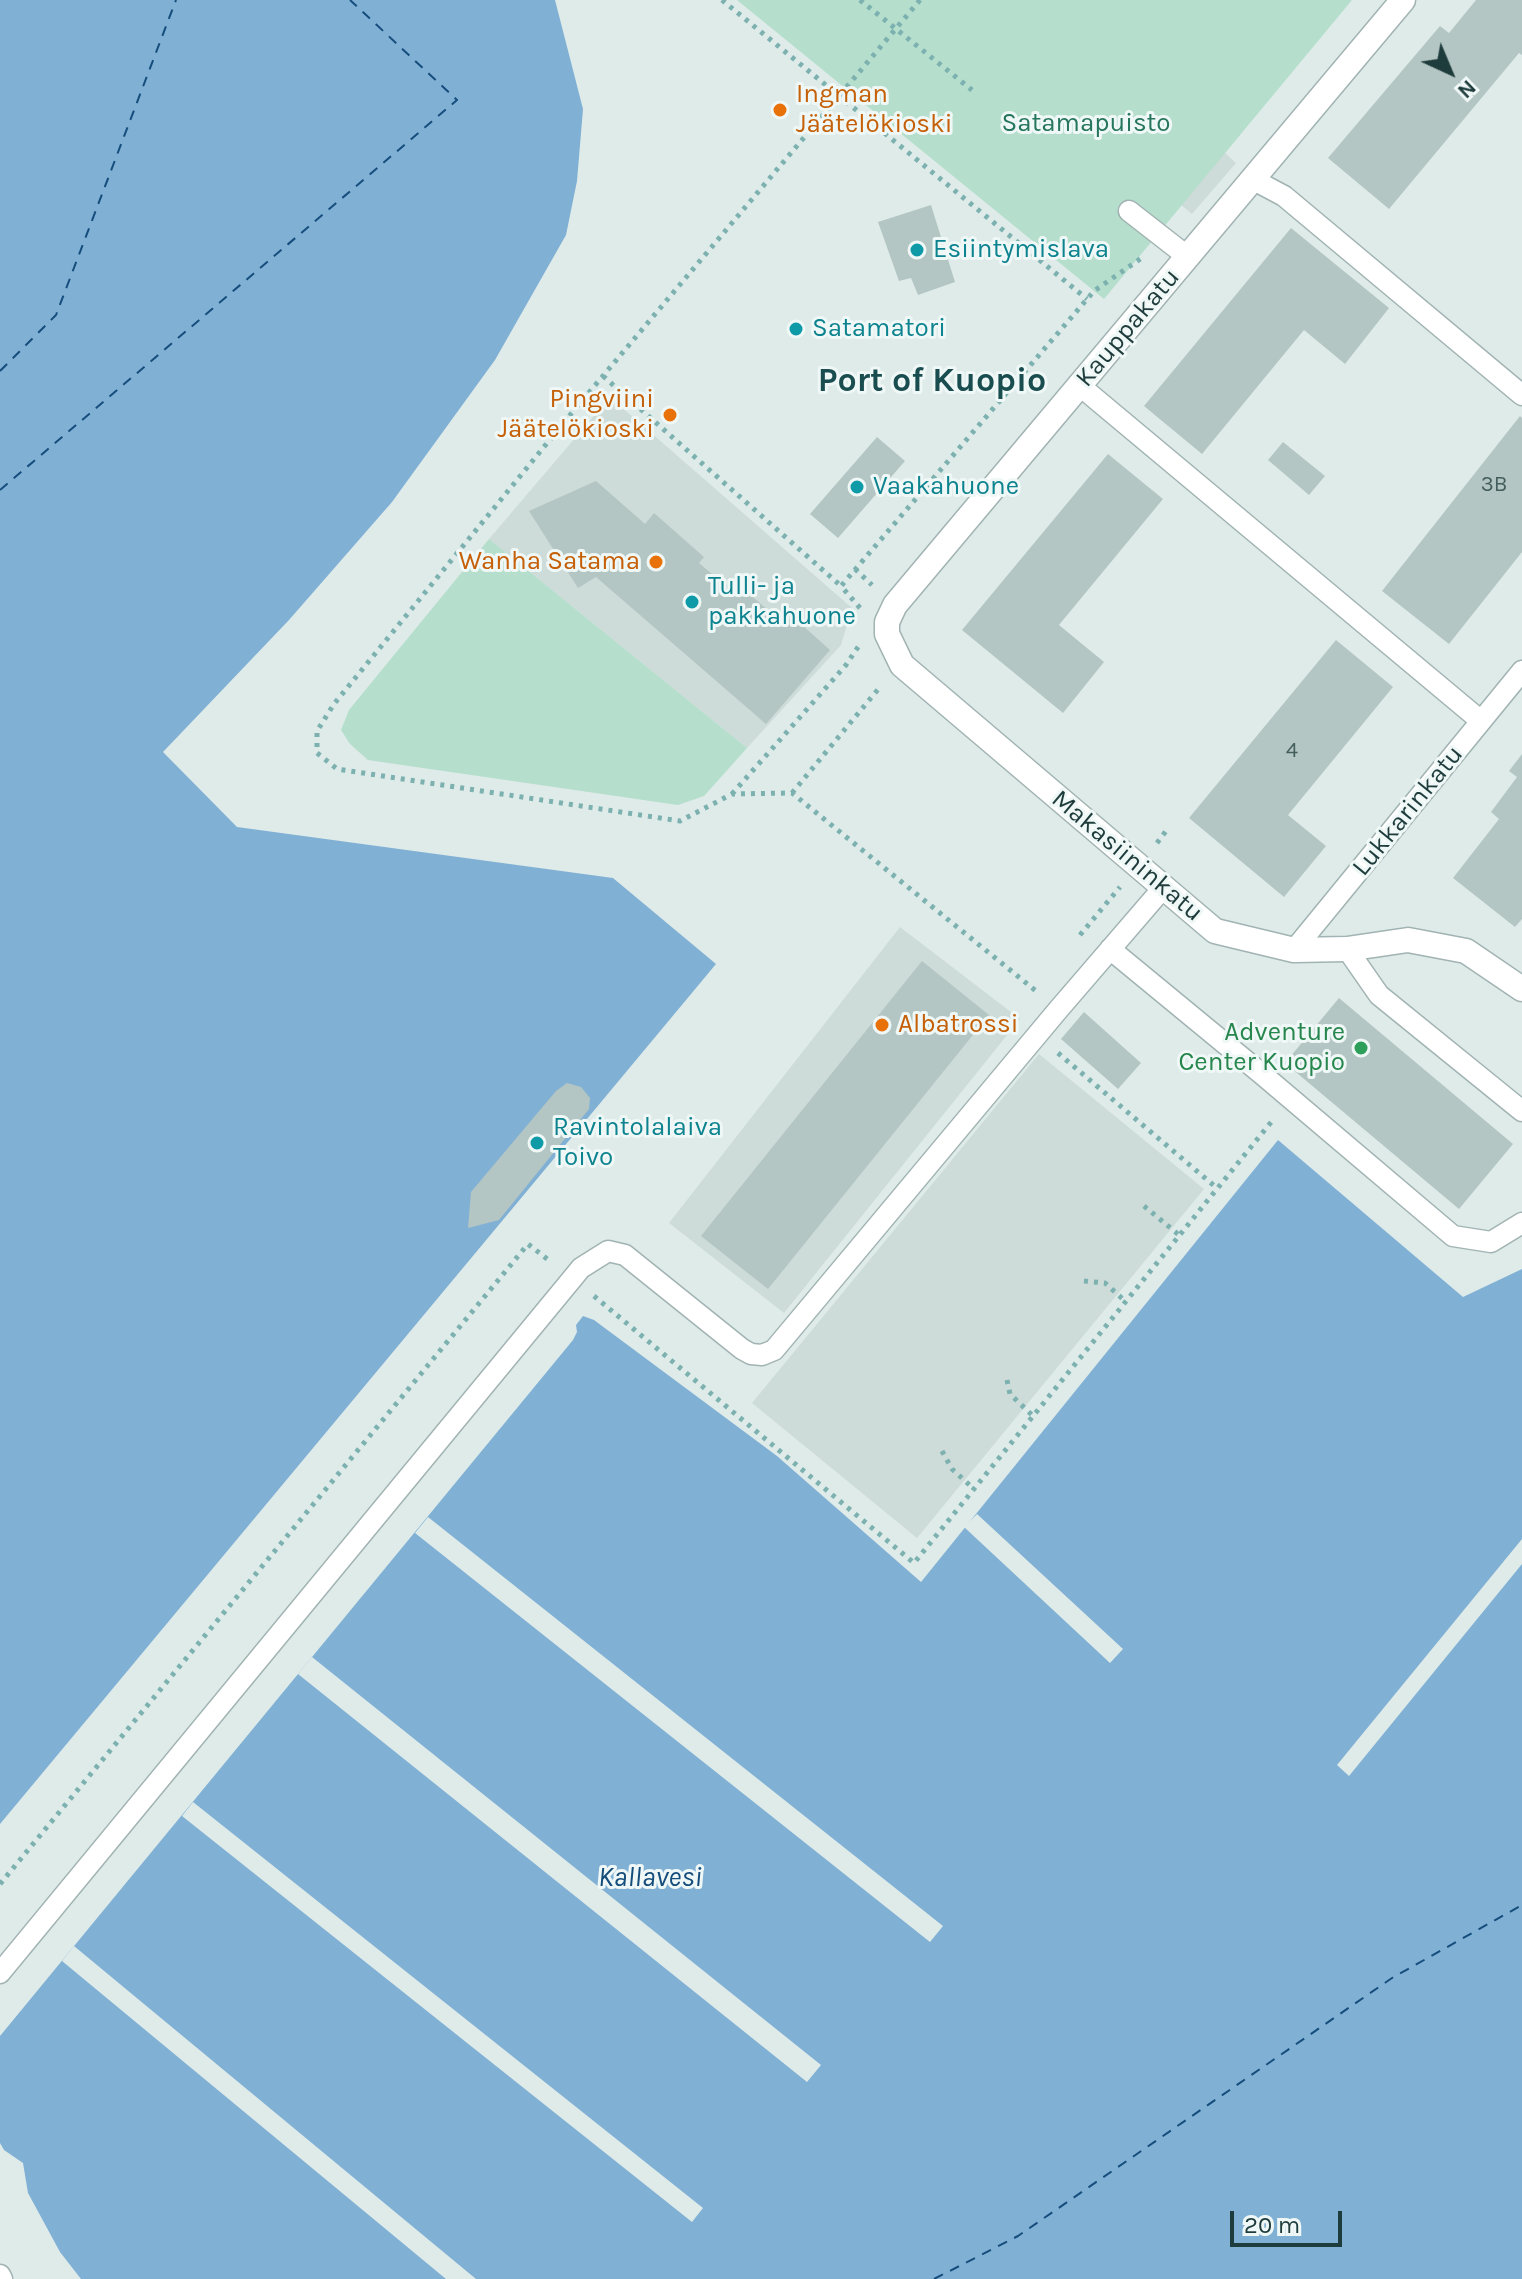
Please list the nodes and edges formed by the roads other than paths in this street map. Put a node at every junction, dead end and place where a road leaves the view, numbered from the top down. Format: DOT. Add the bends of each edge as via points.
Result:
graph roads {
  1 [pos="1403,0"];
  2 [pos="1252,179"];
  3 [pos="1129,211"];
  4 [pos="1188,257"];
  5 [pos="1079,385"];
  6 [pos="1522,395"];
  7 [pos="902,665"];
  8 [pos="1522,671"];
  9 [pos="1481,721"];
  10 [pos="1163,888"];
  11 [pos="1110,949"];
  12 [pos="1347,949"];
  13 [pos="1294,950"];
  14 [pos="1522,989"];
  15 [pos="1522,1111"];
  16 [pos="1522,1223"];
  17 [pos="0,1973"];
  1 -- 2 [label="street, Kauppakatu"];
  2 -- 4 [label="street, Kauppakatu"];
  2 -- 6 [label="lane" via="1284,196"];
  3 -- 4 [label="lane"];
  4 -- 5 [label="street, Kauppakatu"];
  5 -- 7 [label="street, Kauppakatu" via="895,605 887,634"];
  5 -- 9 [label="lane"];
  7 -- 10 [label="street, Makasiininkatu"];
  8 -- 9 [label="lane, Lukkarinkatu"];
  9 -- 13 [label="lane, Lukkarinkatu"];
  10 -- 11 [label="lane"];
  10 -- 13 [label="street, Makasiininkatu" via="1215,931"];
  11 -- 16 [label="lane" via="1453,1236 1491,1242"];
  11 -- 17 [label="lane" via="774,1350 762,1355 742,1349 618,1252 599,1256 572,1278"];
  12 -- 13 [label="street, Makasiininkatu"];
  12 -- 14 [label="street, Makasiininkatu" via="1408,940 1466,951"];
  12 -- 15 [label="lane" via="1379,995"];
}
